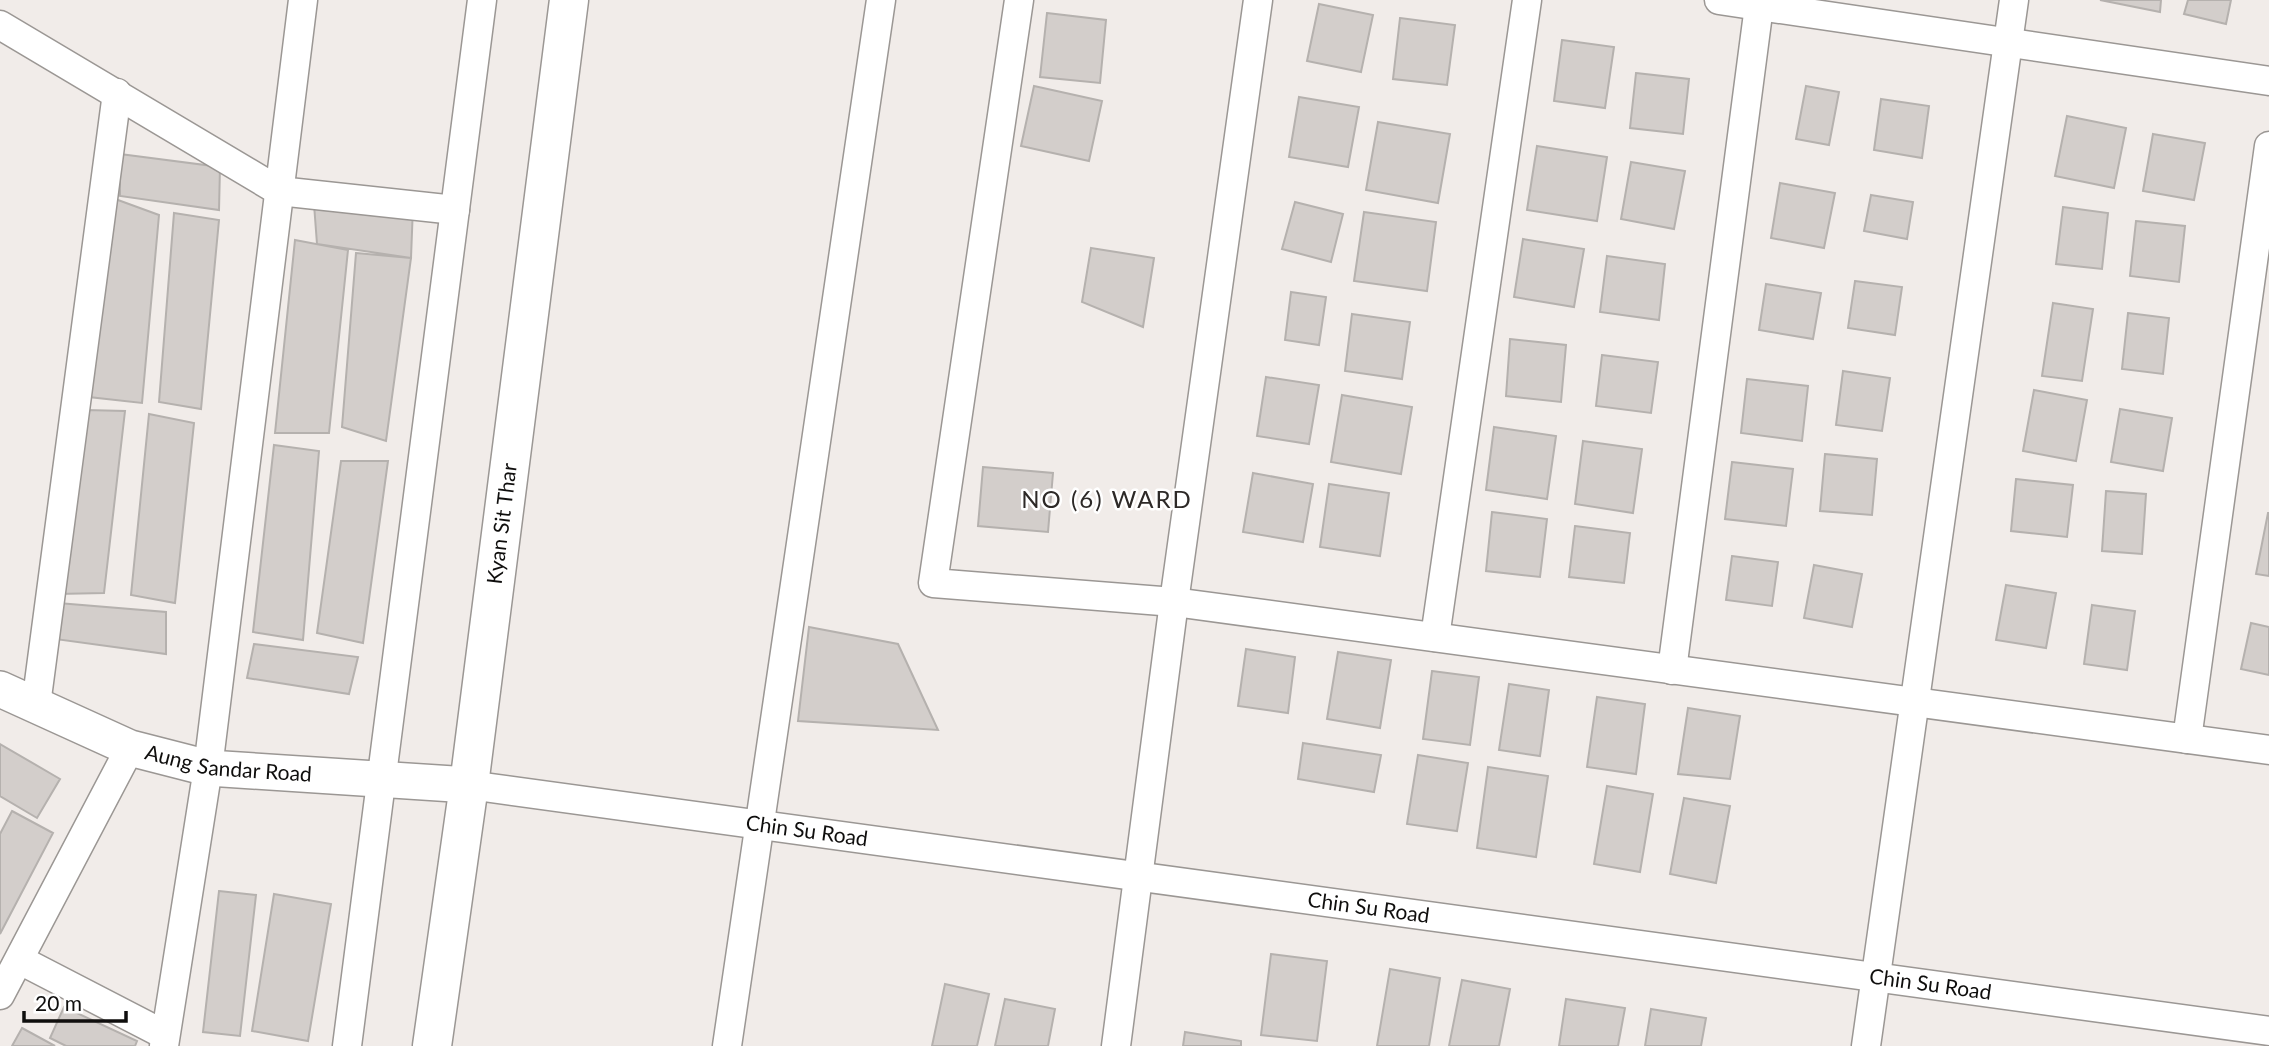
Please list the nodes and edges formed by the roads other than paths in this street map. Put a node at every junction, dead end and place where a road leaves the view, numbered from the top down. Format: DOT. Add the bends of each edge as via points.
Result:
graph roads {
  1 [pos="303,0"];
  2 [pos="482,0"];
  3 [pos="569,0"];
  4 [pos="881,0"];
  5 [pos="1019,0"];
  6 [pos="1258,0"];
  7 [pos="1527,0"];
  8 [pos="1719,0"];
  9 [pos="2014,0"];
  10 [pos="1759,6"];
  11 [pos="0,25"];
  12 [pos="2008,43"];
  13 [pos="2269,81"];
  14 [pos="117,93"];
  15 [pos="2269,145"];
  16 [pos="279,191"];
  17 [pos="455,210"];
  18 [pos="1174,602"];
  19 [pos="1435,637"];
  20 [pos="1671,670"];
  21 [pos="0,689"];
  22 [pos="1916,702"];
  23 [pos="36,705"];
  24 [pos="2187,739"];
  25 [pos="130,748"];
  26 [pos="2269,750"];
  27 [pos="208,768"];
  28 [pos="383,779"];
  29 [pos="469,785"];
  30 [pos="760,825"];
  31 [pos="1138,877"];
  32 [pos="20,960"];
  33 [pos="1876,978"];
  34 [pos="0,995"];
  35 [pos="2269,1031"];
  36 [pos="164,1041"];
  37 [pos="347,1046"];
  38 [pos="432,1046"];
  39 [pos="727,1046"];
  40 [pos="1116,1046"];
  41 [pos="1867,1046"];
  1 -- 16 [label="street"];
  2 -- 17 [label="street"];
  3 -- 29 [label="main road, Kyan Sit Thar"];
  4 -- 30 [label="street"];
  5 -- 18 [label="street" via="933,583"];
  6 -- 18 [label="street"];
  7 -- 19 [label="street"];
  8 -- 10 [label="street"];
  9 -- 12 [label="street"];
  10 -- 12 [label="street"];
  10 -- 20 [label="street"];
  11 -- 14 [label="street"];
  12 -- 13 [label="street"];
  12 -- 22 [label="street"];
  14 -- 16 [label="street"];
  14 -- 23 [label="street"];
  15 -- 24 [label="street"];
  16 -- 17 [label="street"];
  16 -- 27 [label="street"];
  17 -- 28 [label="street"];
  18 -- 19 [label="street"];
  18 -- 31 [label="street"];
  19 -- 20 [label="street"];
  20 -- 22 [label="street"];
  21 -- 23 [label="street, Aung Sandar Road"];
  22 -- 24 [label="street"];
  22 -- 33 [label="street"];
  23 -- 25 [label="street, Aung Sandar Road"];
  24 -- 26 [label="street"];
  25 -- 27 [label="street, Aung Sandar Road"];
  25 -- 32 [label="street"];
  27 -- 28 [label="street, Aung Sandar Road"];
  27 -- 36 [label="street"];
  28 -- 29 [label="street, Aung Sandar Road"];
  28 -- 37 [label="street"];
  29 -- 30 [label="street, Chin Su Road"];
  29 -- 38 [label="main road, Kyan Sit Thar"];
  30 -- 31 [label="street, Chin Su Road"];
  30 -- 39 [label="street"];
  31 -- 33 [label="street, Chin Su Road"];
  31 -- 40 [label="street"];
  32 -- 34 [label="street"];
  32 -- 36 [label="street"];
  33 -- 35 [label="street, Chin Su Road"];
  33 -- 41 [label="street"];
}
